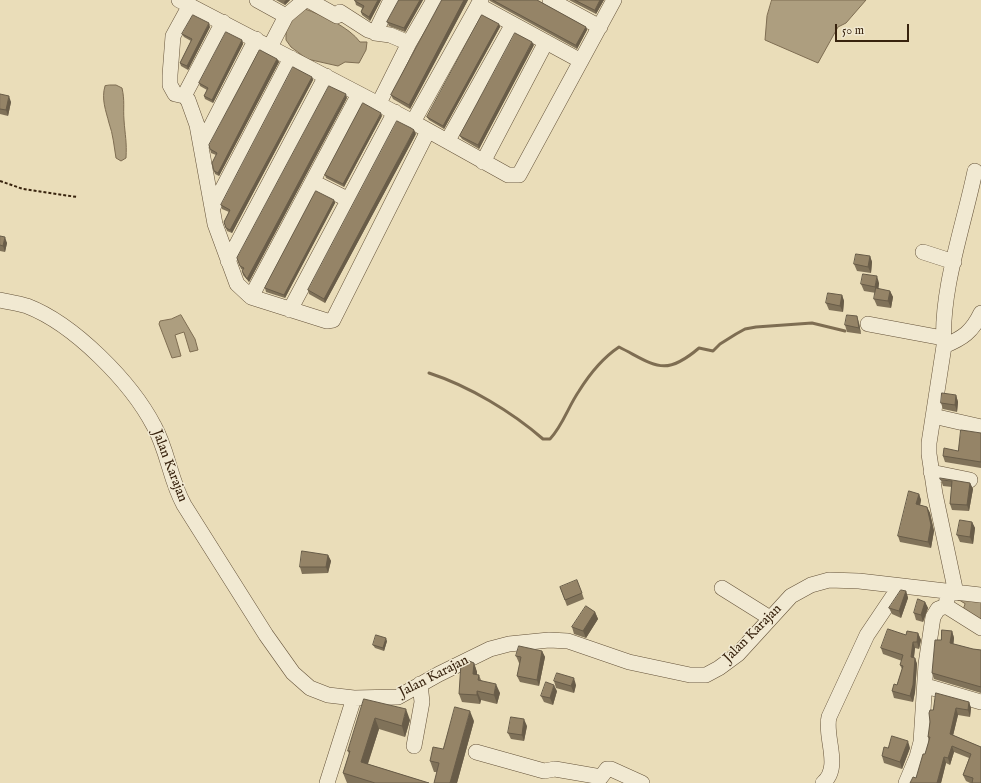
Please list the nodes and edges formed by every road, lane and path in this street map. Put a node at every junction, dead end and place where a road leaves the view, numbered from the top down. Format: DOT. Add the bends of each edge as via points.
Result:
graph roads {
  1 [pos="259,0"];
  2 [pos="306,0"];
  3 [pos="391,0"];
  4 [pos="434,0"];
  5 [pos="550,0"];
  6 [pos="614,0"];
  7 [pos="185,2"];
  8 [pos="479,3"];
  9 [pos="343,6"];
  10 [pos="286,16"];
  11 [pos="223,22"];
  12 [pos="513,24"];
  13 [pos="600,27"];
  14 [pos="375,32"];
  15 [pos="256,39"];
  16 [pos="546,42"];
  17 [pos="409,43"];
  18 [pos="270,47"];
  19 [pos="292,58"];
  20 [pos="581,61"];
  21 [pos="326,76"];
  22 [pos="359,94"];
  23 [pos="184,96"];
  24 [pos="379,104"];
  25 [pos="395,112"];
  26 [pos="413,122"];
  27 [pos="428,131"];
  28 [pos="448,140"];
  29 [pos="201,146"];
  30 [pos="483,162"];
  31 [pos="975,171"];
  32 [pos="0,181"];
  33 [pos="313,182"];
  34 [pos="77,198"];
  35 [pos="347,199"];
  36 [pos="213,207"];
  37 [pos="923,252"];
  38 [pos="228,261"];
  39 [pos="954,262"];
  40 [pos="252,297"];
  41 [pos="0,300"];
  42 [pos="290,310"];
  43 [pos="981,313"];
  44 [pos="868,324"];
  45 [pos="943,342"];
  46 [pos="932,416"];
  47 [pos="981,427"];
  48 [pos="932,472"];
  49 [pos="970,480"];
  50 [pos="900,586"];
  51 [pos="722,588"];
  52 [pos="981,595"];
  53 [pos="950,597"];
  54 [pos="770,618"];
  55 [pos="981,628"];
  56 [pos="420,684"];
  57 [pos="926,686"];
  58 [pos="354,698"];
  59 [pos="981,702"];
  60 [pos="414,746"];
  61 [pos="476,752"];
  62 [pos="328,783"];
  63 [pos="642,783"];
  64 [pos="823,783"];
  65 [pos="906,783"];
  1 -- 10 [label="street"];
  2 -- 9 [label="street" via="337,16"];
  2 -- 10 [label="street"];
  3 -- 14 [label="street"];
  4 -- 17 [label="street"];
  5 -- 13 [label="street"];
  6 -- 13 [label="street"];
  7 -- 11 [label="street"];
  7 -- 23 [label="street" via="172,36 170,75 172,91"];
  8 -- 12 [label="street"];
  8 -- 26 [label="street"];
  9 -- 14 [label="street"];
  10 -- 18 [label="street"];
  11 -- 15 [label="street"];
  11 -- 23 [label="street"];
  12 -- 16 [label="street"];
  12 -- 28 [label="street"];
  13 -- 20 [label="street"];
  14 -- 17 [label="street" via="377,35 390,35"];
  15 -- 18 [label="street"];
  15 -- 29 [label="street"];
  16 -- 20 [label="street"];
  16 -- 30 [label="street"];
  17 -- 24 [label="street"];
  18 -- 19 [label="street"];
  19 -- 21 [label="street"];
  19 -- 36 [label="street"];
  20 -- 30 [label="street" via="519,175 508,175"];
  21 -- 22 [label="street"];
  21 -- 38 [label="street"];
  22 -- 24 [label="street"];
  22 -- 33 [label="street"];
  23 -- 29 [label="street" via="188,100 197,125"];
  24 -- 25 [label="street"];
  25 -- 26 [label="street"];
  25 -- 35 [label="street"];
  26 -- 27 [label="street"];
  27 -- 28 [label="street"];
  27 -- 42 [label="street" via="333,320 327,321"];
  28 -- 30 [label="street"];
  29 -- 36 [label="street"];
  31 -- 39 [label="street"];
  32 -- 34 [label="path" via="29,190"];
  33 -- 35 [label="street"];
  33 -- 40 [label="street"];
  35 -- 42 [label="street"];
  36 -- 38 [label="street" via="215,224"];
  37 -- 39 [label="street"];
  38 -- 40 [label="street" via="237,284"];
  39 -- 45 [label="street" via="944,314"];
  40 -- 42 [label="street"];
  41 -- 58 [label="street, Jalan Karajan" via="26,306 49,317 75,335 113,368 154,425 167,454 177,492 184,506 293,673 316,691"];
  43 -- 45 [label="street" via="975,327 968,333"];
  44 -- 45 [label="street"];
  45 -- 46 [label="street"];
  46 -- 47 [label="street"];
  46 -- 48 [label="street" via="929,443"];
  48 -- 49 [label="street"];
  48 -- 53 [label="street"];
  50 -- 53 [label="street, Jalan Karajan"];
  50 -- 54 [label="street, Jalan Karajan" via="859,581 819,582 791,596"];
  50 -- 64 [label="street" via="867,635 829,716 827,731 832,763 827,780"];
  51 -- 54 [label="street"];
  52 -- 53 [label="street, Jalan Karajan"];
  53 -- 55 [label="street"];
  53 -- 57 [label="street" via="933,617 926,664"];
  54 -- 56 [label="street, Jalan Karajan" via="738,654 706,675 690,675 629,662 568,641 549,640 509,644 490,649"];
  56 -- 58 [label="street, Jalan Karajan" via="398,697"];
  56 -- 60 [label="street" via="422,702"];
  57 -- 59 [label="street"];
  57 -- 65 [label="street" via="921,742"];
  58 -- 62 [label="street"];
  61 -- 63 [label="street" via="544,771 555,770 601,777 607,769 611,769"];
}
